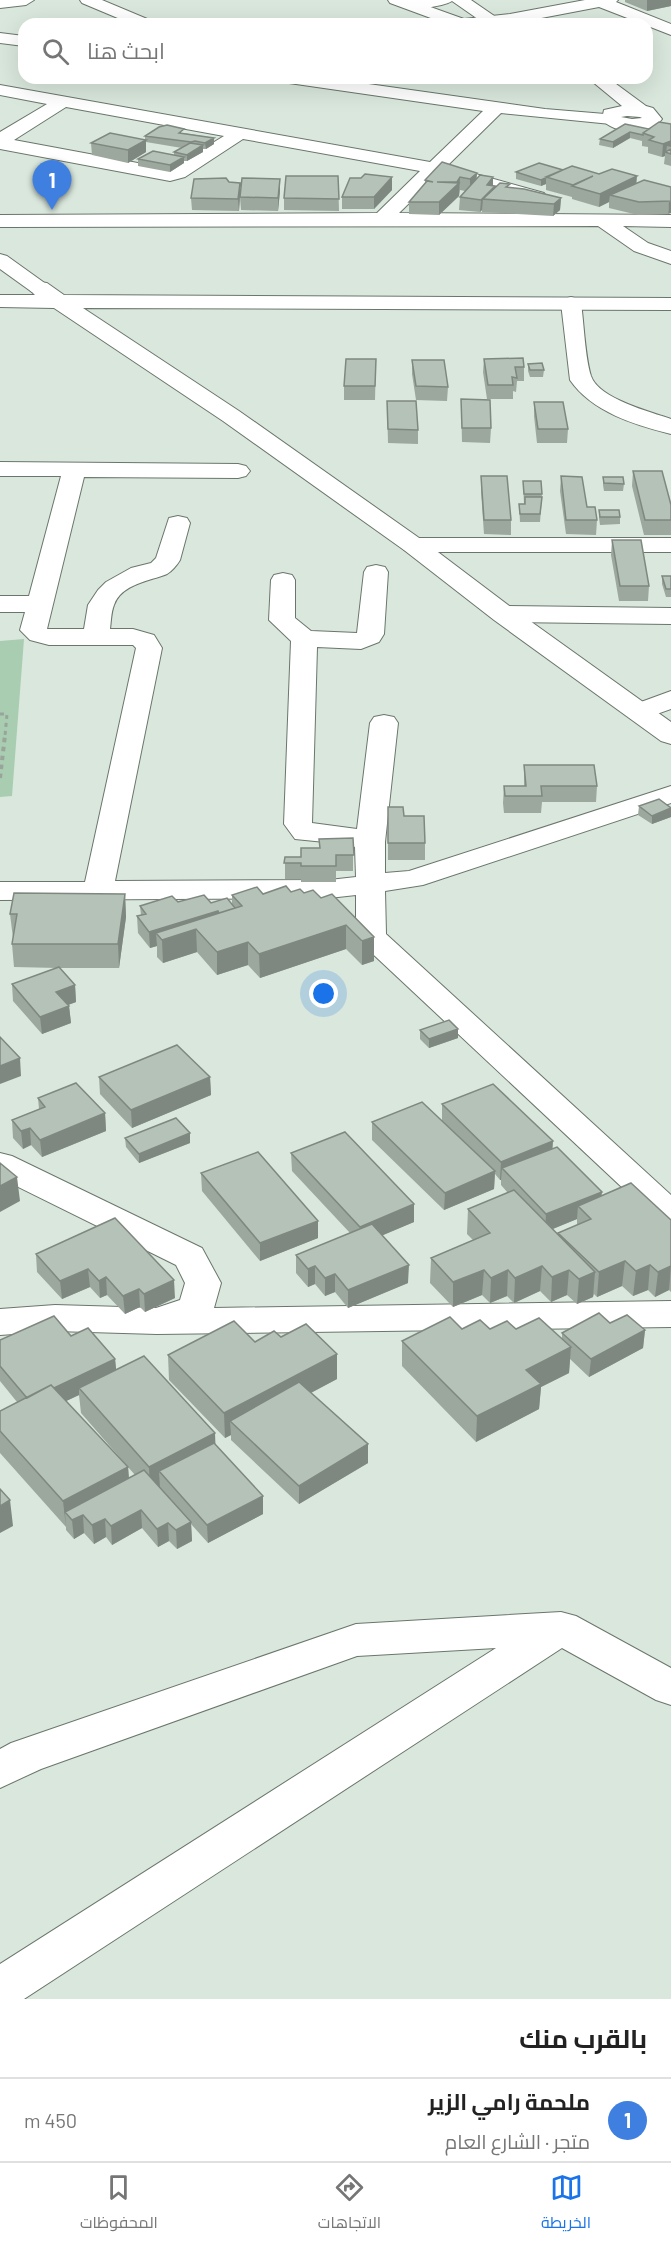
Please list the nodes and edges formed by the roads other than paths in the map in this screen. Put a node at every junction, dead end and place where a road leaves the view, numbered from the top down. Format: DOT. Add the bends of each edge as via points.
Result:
graph roads {
  1 [pos="26,0"];
  2 [pos="88,0"];
  3 [pos="444,0"];
  4 [pos="459,0"];
  5 [pos="481,0"];
  6 [pos="602,1"];
  7 [pos="2,2"];
  8 [pos="401,2"];
  9 [pos="132,18"];
  10 [pos="446,18"];
  11 [pos="496,18"];
  12 [pos="500,18"];
  13 [pos="523,18"];
  14 [pos="642,18"];
  15 [pos="653,22"];
  16 [pos="671,30"];
  17 [pos="0,38"];
  18 [pos="18,40"];
  19 [pos="331,84"];
  20 [pos="591,84"];
  21 [pos="595,84"];
  22 [pos="0,90"];
  23 [pos="60,103"];
  24 [pos="497,107"];
  25 [pos="613,115"];
  26 [pos="650,118"];
  27 [pos="671,130"];
  28 [pos="239,134"];
  29 [pos="4,144"];
  30 [pos="433,168"];
  31 [pos="382,219"];
  32 [pos="607,219"];
  33 [pos="0,220"];
  34 [pos="671,221"];
  35 [pos="671,258"];
  36 [pos="0,260"];
  37 [pos="0,287"];
  38 [pos="671,288"];
  39 [pos="48,294"];
  40 [pos="0,301"];
  41 [pos="195,302"];
  42 [pos="571,303"];
  43 [pos="671,304"];
  44 [pos="109,335"];
  45 [pos="671,428"];
  46 [pos="0,469"];
  47 [pos="74,470"];
  48 [pos="238,471"];
  49 [pos="178,523"];
  50 [pos="413,545"];
  51 [pos="671,545"];
  52 [pos="376,572"];
  53 [pos="283,580"];
  54 [pos="0,604"];
  55 [pos="40,604"];
  56 [pos="503,614"];
  57 [pos="671,616"];
  58 [pos="96,637"];
  59 [pos="304,639"];
  60 [pos="671,699"];
  61 [pos="640,712"];
  62 [pos="384,723"];
  63 [pos="671,735"];
  64 [pos="671,794"];
  65 [pos="370,843"];
  66 [pos="372,884"];
  67 [pos="98,890"];
  68 [pos="0,891"];
  69 [pos="0,1164"];
  70 [pos="671,1214"];
  71 [pos="671,1314"];
  72 [pos="157,1321"];
  73 [pos="0,1322"];
  74 [pos="561,1628"];
  75 [pos="671,1688"];
  76 [pos="0,1770"];
  77 [pos="0,1989"];
  1 -- 7 [label="street"];
  2 -- 9 [label="street"];
  3 -- 8 [label="main road"];
  4 -- 11 [label="main road"];
  5 -- 12 [label="main road"];
  6 -- 13 [label="street"];
  6 -- 14 [label="street"];
  8 -- 10 [label="street"];
  15 -- 16 [label="street"];
  17 -- 18 [label="street"];
  19 -- 24 [label="street"];
  20 -- 25 [label="main road"];
  21 -- 26 [label="main road"];
  22 -- 23 [label="street"];
  23 -- 28 [label="street"];
  23 -- 29 [label="street" via="4,137"];
  24 -- 25 [label="street" via="561,116"];
  24 -- 30 [label="street"];
  25 -- 26 [label="main road" via="620,123"];
  26 -- 27 [label="main road"];
  28 -- 29 [label="street" via="170,175"];
  28 -- 30 [label="street"];
  30 -- 31 [label="street"];
  30 -- 32 [label="street"];
  31 -- 32 [label="street"];
  31 -- 33 [label="street"];
  32 -- 34 [label="street"];
  32 -- 35 [label="street" via="607,225 641,247"];
  36 -- 39 [label="street"];
  37 -- 39 [label="main road"];
  38 -- 39 [label="main road"];
  39 -- 40 [label="main road"];
  39 -- 41 [label="main road"];
  39 -- 44 [label="main road"];
  41 -- 42 [label="main road"];
  41 -- 44 [label="main road" via="137,315"];
  42 -- 43 [label="main road"];
  42 -- 45 [label="street" via="581,380 619,409"];
  44 -- 50 [label="main road"];
  46 -- 47 [label="street"];
  47 -- 48 [label="street"];
  47 -- 55 [label="street"];
  49 -- 58 [label="street" via="168,560 107,595 100,605"];
  50 -- 51 [label="street"];
  50 -- 56 [label="main road"];
  52 -- 59 [label="street" via="370,637 361,641"];
  53 -- 59 [label="street" via="282,620"];
  54 -- 55 [label="street"];
  55 -- 58 [label="street" via="33,630 39,635"];
  56 -- 57 [label="street"];
  56 -- 61 [label="main road"];
  58 -- 67 [label="street" via="133,637 145,640 149,648"];
  59 -- 65 [label="street" via="298,824 305,833 347,835"];
  60 -- 61 [label="street"];
  61 -- 63 [label="main road"];
  62 -- 65 [label="street"];
  64 -- 66 [label="street" via="413,879"];
  65 -- 66 [label="street"];
  66 -- 67 [label="street" via="329,889"];
  66 -- 70 [label="street" via="371,936"];
  67 -- 68 [label="street"];
  69 -- 72 [label="street" via="189,1257 203,1283 196,1308"];
  71 -- 72 [label="street"];
  72 -- 73 [label="street" via="55,1318"];
  74 -- 75 [label="street"];
  74 -- 76 [label="street" via="356,1640 26,1756"];
  74 -- 77 [label="street"];
}
